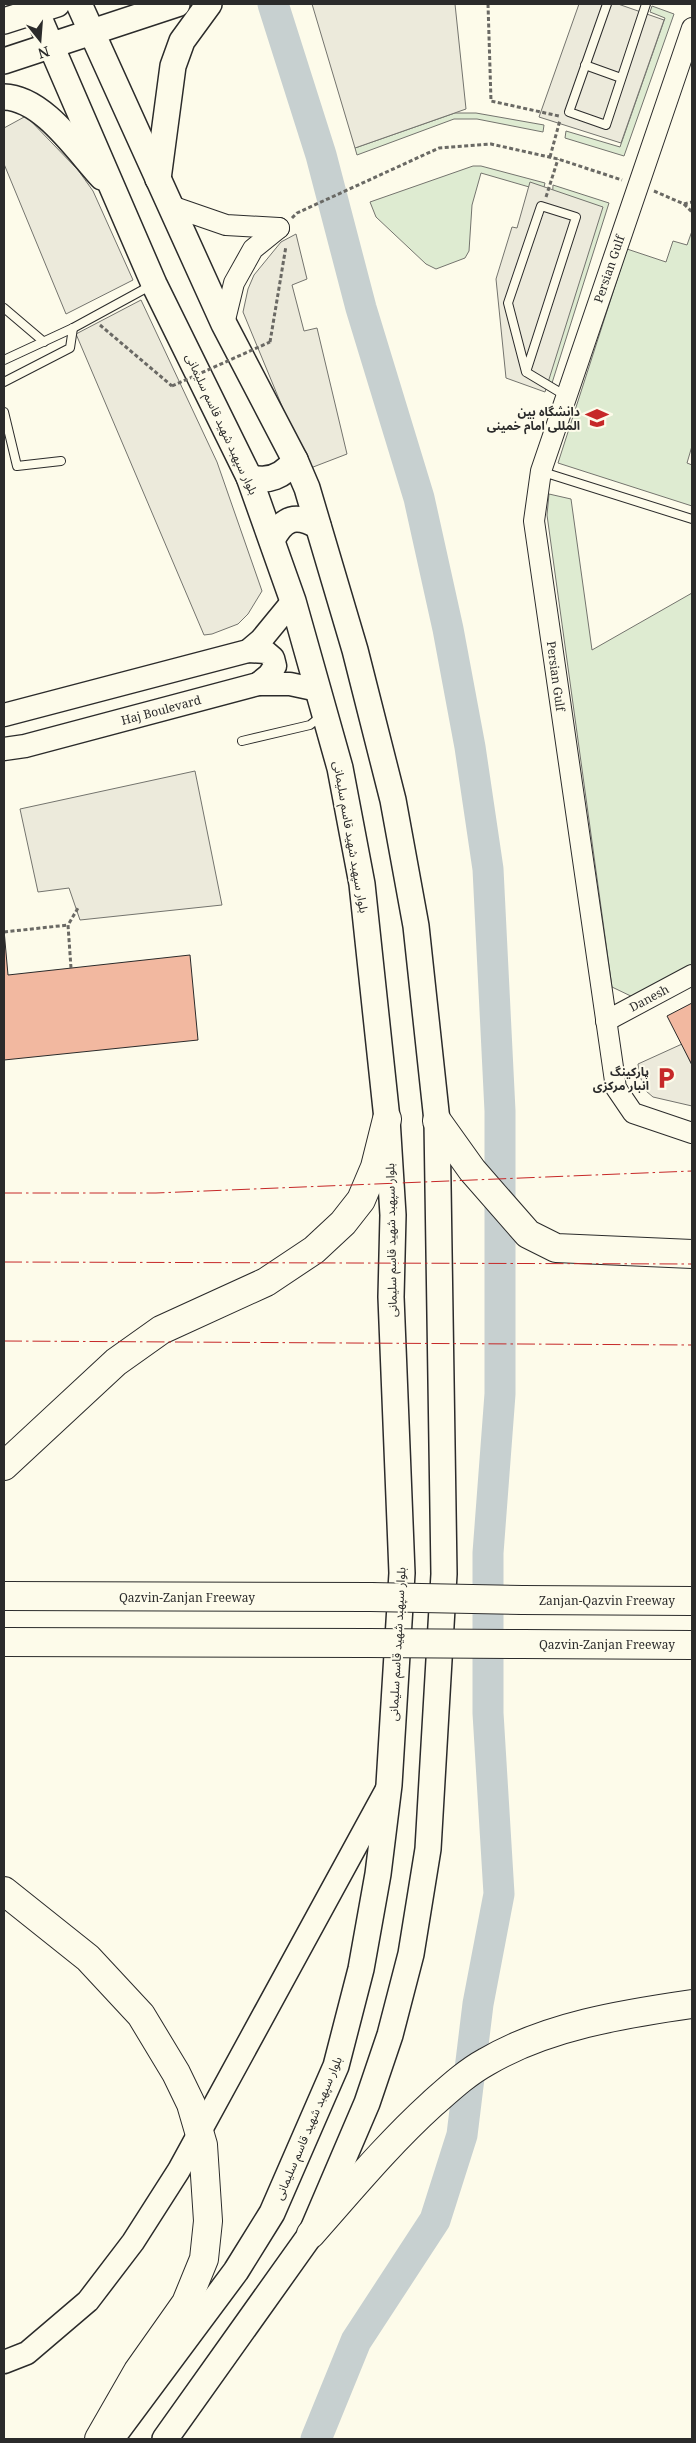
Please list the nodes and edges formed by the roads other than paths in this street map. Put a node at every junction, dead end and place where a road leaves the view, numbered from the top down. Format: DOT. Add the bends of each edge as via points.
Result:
graph roads {
  1 [pos="79,4"];
  2 [pos="177,4"];
  3 [pos="209,4"];
  4 [pos="607,4"];
  5 [pos="646,4"];
  6 [pos="42,6"];
  7 [pos="141,8"];
  8 [pos="4,21"];
  9 [pos="4,27"];
  10 [pos="692,28"];
  11 [pos="92,32"];
  12 [pos="50,45"];
  13 [pos="4,60"];
  14 [pos="585,65"];
  15 [pos="622,78"];
  16 [pos="4,97"];
  17 [pos="158,179"];
  18 [pos="117,194"];
  19 [pos="170,206"];
  20 [pos="154,284"];
  21 [pos="4,308"];
  22 [pos="224,324"];
  23 [pos="73,328"];
  24 [pos="44,342"];
  25 [pos="4,360"];
  26 [pos="526,372"];
  27 [pos="4,382"];
  28 [pos="566,396"];
  29 [pos="4,412"];
  30 [pos="295,460"];
  31 [pos="61,461"];
  32 [pos="541,471"];
  33 [pos="249,477"];
  34 [pos="692,519"];
  35 [pos="318,526"];
  36 [pos="272,540"];
  37 [pos="293,601"];
  38 [pos="248,651"];
  39 [pos="258,684"];
  40 [pos="321,699"];
  41 [pos="4,715"];
  42 [pos="242,742"];
  43 [pos="4,749"];
  44 [pos="692,975"];
  45 [pos="606,1021"];
  46 [pos="387,1118"];
  47 [pos="437,1121"];
  48 [pos="692,1133"];
  49 [pos="692,1254"];
  50 [pos="4,1466"];
  51 [pos="4,1596"];
  52 [pos="522,1600"];
  53 [pos="692,1601"];
  54 [pos="4,1642"];
  55 [pos="692,1644"];
  56 [pos="389,1785"];
  57 [pos="4,1892"];
  58 [pos="692,2004"];
  59 [pos="311,2234"];
  60 [pos="4,2362"];
  61 [pos="99,2439"];
  62 [pos="111,2439"];
  63 [pos="165,2439"];
  1 -- 11 [label="main road"];
  2 -- 7 [label="main road"];
  3 -- 17 [label="main road" via="182,41 173,66"];
  4 -- 14 [label="lane"];
  5 -- 15 [label="lane"];
  6 -- 8 [label="main road"];
  6 -- 12 [label="main road, بلوار سپهبد شهید قاسم سلیمانی"];
  7 -- 11 [label="main road"];
  9 -- 13 [label="main road" via="13,34 16,43 12,55"];
  10 -- 28 [label="street, Persian Gulf"];
  11 -- 12 [label="main road"];
  11 -- 17 [label="main road"];
  12 -- 13 [label="main road"];
  12 -- 18 [label="main road, بلوار سپهبد شهید قاسم سلیمانی"];
  14 -- 15 [label="lane"];
  14 -- 15 [label="lane" via="569,112 606,125"];
  16 -- 18 [label="main road" via="26,102 44,113"];
  17 -- 19 [label="main road"];
  18 -- 20 [label="main road, بلوار سپهبد شهید قاسم سلیمانی"];
  19 -- 22 [label="main road"];
  19 -- 22 [label="street" via="226,225 279,228 253,249 234,283"];
  20 -- 23 [label="lane"];
  20 -- 33 [label="main road, بلوار سپهبد شهید قاسم سلیمانی"];
  21 -- 24 [label="lane"];
  22 -- 30 [label="main road"];
  23 -- 24 [label="lane"];
  23 -- 27 [label="lane" via="70,348"];
  24 -- 25 [label="lane"];
  26 -- 26 [label="lane" via="576,217 543,206 508,304"];
  26 -- 28 [label="lane"];
  28 -- 32 [label="street, Persian Gulf"];
  29 -- 31 [label="lane" via="17,466"];
  30 -- 33 [label="main road" via="290,468 275,476 258,480"];
  30 -- 35 [label="main road"];
  32 -- 34 [label="lane"];
  32 -- 45 [label="street, Persian Gulf" via="534,521"];
  33 -- 36 [label="main road, بلوار سپهبد شهید قاسم سلیمانی"];
  35 -- 36 [label="main road" via="296,518 286,522"];
  35 -- 47 [label="main road" via="356,650 393,800 416,926"];
  36 -- 37 [label="main road, بلوار سپهبد شهید قاسم سلیمانی"];
  37 -- 38 [label="main road"];
  37 -- 40 [label="main road, بلوار سپهبد شهید قاسم سلیمانی"];
  38 -- 39 [label="main road" via="266,652 273,658 275,666 270,675"];
  38 -- 41 [label="main road"];
  39 -- 40 [label="main road, Haj Boulevard" via="290,684"];
  39 -- 43 [label="main road, Haj Boulevard"];
  40 -- 42 [label="lane" via="320,718 310,725"];
  40 -- 46 [label="main road, بلوار سپهبد شهید قاسم سلیمانی" via="340,768 362,884"];
  44 -- 45 [label="street, Danesh"];
  45 -- 48 [label="street, Persian Gulf" via="616,1088 633,1113"];
  46 -- 50 [label="highway" via="375,1166 361,1200 343,1223 314,1250 266,1282 161,1330 116,1362"];
  46 -- 56 [label="main road, بلوار سپهبد شهید قاسم سلیمانی" via="393,1215 391,1297 402,1573"];
  47 -- 49 [label="highway" via="472,1170 528,1234 556,1248"];
  47 -- 59 [label="main road" via="444,1574 428,1849 411,1954 390,2035 367,2103"];
  51 -- 52 [label="highway, Qazvin-Zanjan Freeway, bridge"];
  52 -- 53 [label="highway, Zanjan-Qazvin Freeway"];
  54 -- 55 [label="highway, Qazvin-Zanjan Freeway, bridge"];
  56 -- 60 [label="main road" via="179,2170 134,2242 88,2300 28,2353"];
  56 -- 62 [label="main road, بلوار سپهبد شهید قاسم سلیمانی" via="378,1874 361,1969 336,2066 272,2213 236,2270"];
  57 -- 61 [label="highway" via="88,1958 141,2015 191,2104 203,2145 208,2221 204,2259 186,2303 138,2371"];
  58 -- 59 [label="highway" via="639,2011 586,2024 523,2043 478,2067 402,2132"];
  59 -- 63 [label="main road"];
}
